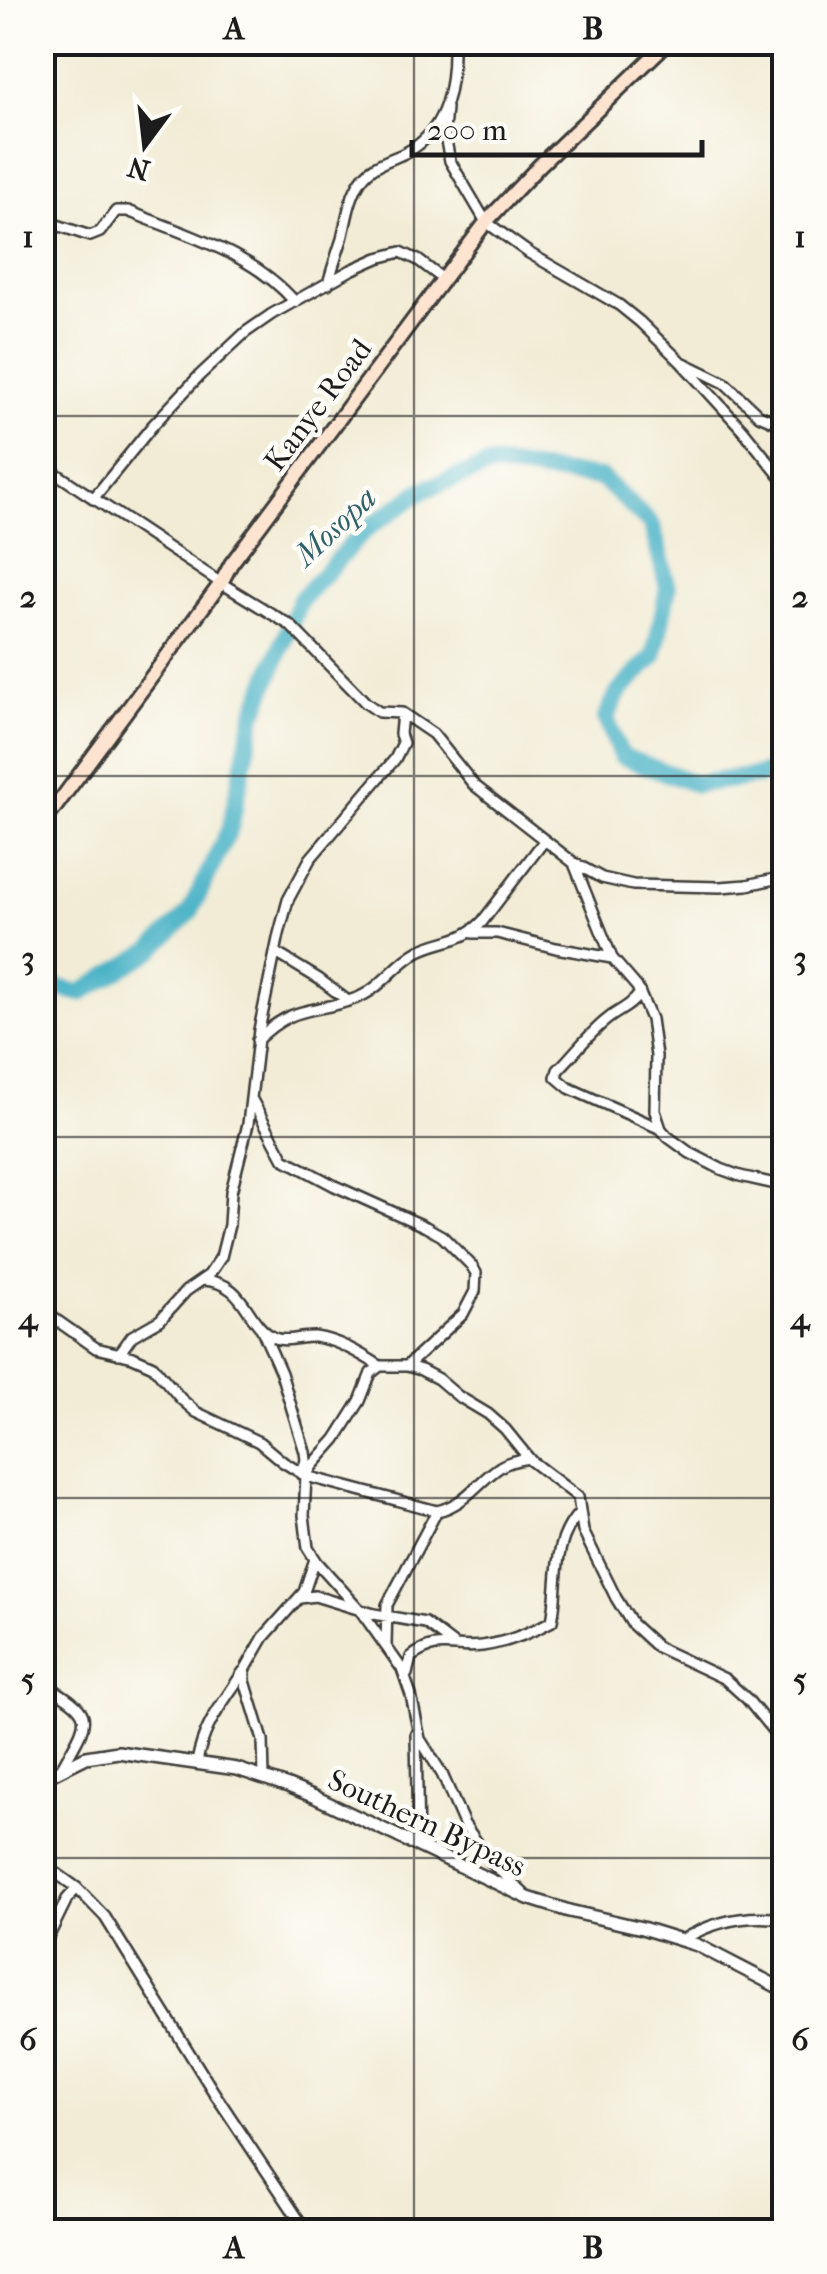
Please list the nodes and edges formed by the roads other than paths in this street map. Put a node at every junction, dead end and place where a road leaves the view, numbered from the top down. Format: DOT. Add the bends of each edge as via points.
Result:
graph roads {
  1 [pos="453,42"];
  2 [pos="668,42"];
  3 [pos="446,108"];
  4 [pos="42,220"];
  5 [pos="486,222"];
  6 [pos="443,279"];
  7 [pos="328,284"];
  8 [pos="295,302"];
  9 [pos="680,361"];
  10 [pos="784,426"];
  11 [pos="42,464"];
  12 [pos="784,481"];
  13 [pos="93,500"];
  14 [pos="220,583"];
  15 [pos="402,713"];
  16 [pos="42,825"];
  17 [pos="544,841"];
  18 [pos="574,863"];
  19 [pos="784,877"];
  20 [pos="471,934"];
  21 [pos="276,953"];
  22 [pos="612,958"];
  23 [pos="640,993"];
  24 [pos="348,1002"];
  25 [pos="257,1040"];
  26 [pos="251,1098"];
  27 [pos="661,1130"];
  28 [pos="784,1186"];
  29 [pos="202,1280"];
  30 [pos="42,1310"];
  31 [pos="260,1324"];
  32 [pos="118,1354"];
  33 [pos="380,1366"];
  34 [pos="407,1366"];
  35 [pos="528,1458"];
  36 [pos="304,1475"];
  37 [pos="438,1511"];
  38 [pos="580,1512"];
  39 [pos="315,1560"];
  40 [pos="300,1598"];
  41 [pos="360,1610"];
  42 [pos="386,1616"];
  43 [pos="386,1645"];
  44 [pos="454,1645"];
  45 [pos="244,1670"];
  46 [pos="406,1678"];
  47 [pos="42,1682"];
  48 [pos="416,1732"];
  49 [pos="784,1744"];
  50 [pos="198,1762"];
  51 [pos="61,1770"];
  52 [pos="264,1777"];
  53 [pos="42,1779"];
  54 [pos="418,1845"];
  55 [pos="42,1862"];
  56 [pos="78,1888"];
  57 [pos="528,1898"];
  58 [pos="784,1919"];
  59 [pos="682,1940"];
  60 [pos="42,1950"];
  61 [pos="784,1990"];
  62 [pos="784,2222"];
  63 [pos="307,2232"];
  64 [pos="780,2232"];
  1 -- 3 [label="street"];
  2 -- 5 [label="main road, Kanye Road"];
  3 -- 5 [label="street" via="450,162"];
  3 -- 7 [label="street" via="425,139 363,178"];
  4 -- 8 [label="street" via="90,236 116,210 128,210 237,256"];
  5 -- 6 [label="main road, Kanye Road"];
  5 -- 9 [label="street" via="620,305"];
  6 -- 7 [label="street" via="400,252"];
  6 -- 14 [label="main road, Kanye Road"];
  7 -- 8 [label="street"];
  8 -- 13 [label="street" via="219,356"];
  9 -- 10 [label="street" via="725,383 759,415"];
  9 -- 12 [label="street"];
  11 -- 13 [label="street"];
  13 -- 14 [label="street"];
  14 -- 15 [label="street" via="290,625 366,703 379,712"];
  14 -- 16 [label="main road, Kanye Road"];
  15 -- 17 [label="street" via="433,734 474,785"];
  15 -- 21 [label="street" via="401,748 310,859 288,900"];
  17 -- 18 [label="street"];
  17 -- 20 [label="street"];
  18 -- 19 [label="street" via="633,884 720,888"];
  18 -- 22 [label="street"];
  20 -- 22 [label="street" via="497,932"];
  20 -- 24 [label="street" via="412,955"];
  21 -- 24 [label="street"];
  21 -- 25 [label="street"];
  22 -- 23 [label="street"];
  23 -- 27 [label="street" via="651,1020"];
  23 -- 27 [label="street" via="556,1076"];
  24 -- 25 [label="street" via="295,1012"];
  25 -- 26 [label="street"];
  26 -- 29 [label="street" via="226,1242"];
  26 -- 34 [label="street" via="284,1159 442,1236 471,1264 475,1291 463,1314"];
  27 -- 28 [label="street" via="721,1169"];
  29 -- 31 [label="street" via="232,1290"];
  29 -- 32 [label="street"];
  30 -- 32 [label="street" via="87,1343"];
  31 -- 33 [label="street" via="278,1339 319,1338"];
  31 -- 36 [label="street" via="306,1456"];
  32 -- 36 [label="street" via="153,1366 196,1412 259,1442"];
  33 -- 34 [label="street"];
  33 -- 36 [label="street" via="328,1450"];
  34 -- 35 [label="street" via="438,1378 488,1414"];
  35 -- 37 [label="street" via="500,1466 468,1496"];
  35 -- 38 [label="street" via="578,1497"];
  36 -- 37 [label="street"];
  36 -- 39 [label="street" via="305,1535"];
  37 -- 42 [label="street"];
  38 -- 44 [label="street" via="563,1538 552,1621 496,1643"];
  38 -- 49 [label="street" via="583,1531 632,1624 657,1648 725,1679"];
  39 -- 40 [label="street"];
  39 -- 41 [label="street"];
  40 -- 41 [label="street"];
  40 -- 45 [label="street"];
  41 -- 42 [label="street"];
  41 -- 43 [label="street"];
  42 -- 43 [label="street"];
  42 -- 44 [label="street" via="426,1623"];
  43 -- 46 [label="street"];
  44 -- 46 [label="street" via="416,1654"];
  45 -- 50 [label="street" via="208,1726"];
  45 -- 52 [label="street" via="264,1740"];
  46 -- 48 [label="street"];
  47 -- 51 [label="street" via="82,1708 79,1737"];
  48 -- 54 [label="street"];
  48 -- 57 [label="street" via="474,1840"];
  50 -- 51 [label="street, Southern Bypass" via="118,1752"];
  50 -- 52 [label="street, Southern Bypass"];
  51 -- 53 [label="street, Southern Bypass"];
  52 -- 54 [label="street, Southern Bypass"];
  54 -- 57 [label="street, Southern Bypass"];
  55 -- 56 [label="street"];
  56 -- 60 [label="street"];
  56 -- 63 [label="street" via="118,1935"];
  57 -- 59 [label="street, Southern Bypass"];
  58 -- 59 [label="street" via="714,1924"];
  59 -- 61 [label="street, Southern Bypass"];
  62 -- 64 [label="street"];
}
